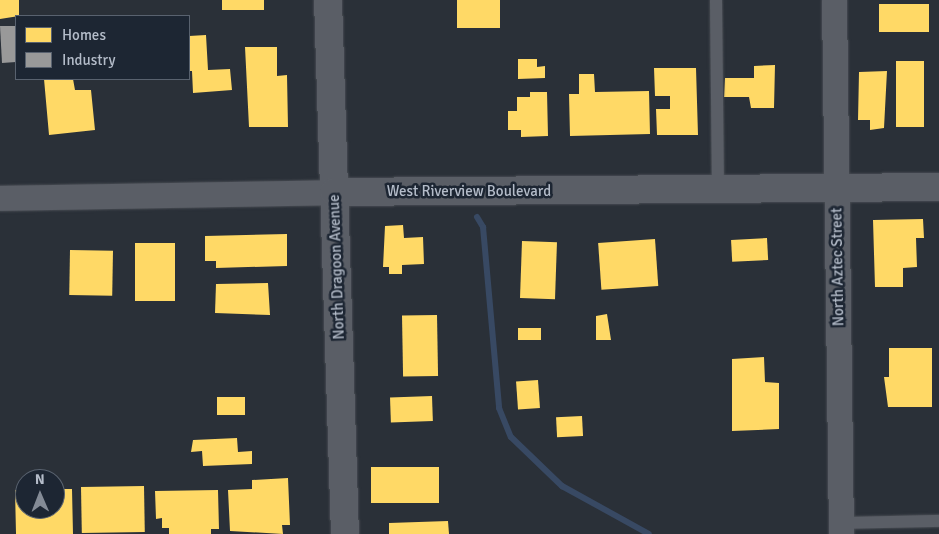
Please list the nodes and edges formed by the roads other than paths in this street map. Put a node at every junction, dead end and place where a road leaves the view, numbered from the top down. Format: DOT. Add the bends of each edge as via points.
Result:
graph roads {
  1 [pos="328,0"];
  2 [pos="716,0"];
  3 [pos="834,0"];
  4 [pos="939,187"];
  5 [pos="718,190"];
  6 [pos="837,190"];
  7 [pos="334,192"];
  8 [pos="0,198"];
  9 [pos="939,522"];
  10 [pos="841,529"];
  11 [pos="345,534"];
  1 -- 7 [label="street, North Dragoon Avenue"];
  2 -- 5 [label="lane"];
  3 -- 6 [label="street, North Aztec Street"];
  4 -- 6 [label="street, West Riverview Boulevard"];
  5 -- 6 [label="street, West Riverview Boulevard"];
  5 -- 7 [label="street, West Riverview Boulevard"];
  6 -- 10 [label="street, North Aztec Street"];
  7 -- 8 [label="street, West Riverview Boulevard"];
  7 -- 11 [label="street, North Dragoon Avenue"];
  9 -- 10 [label="lane"];
}
